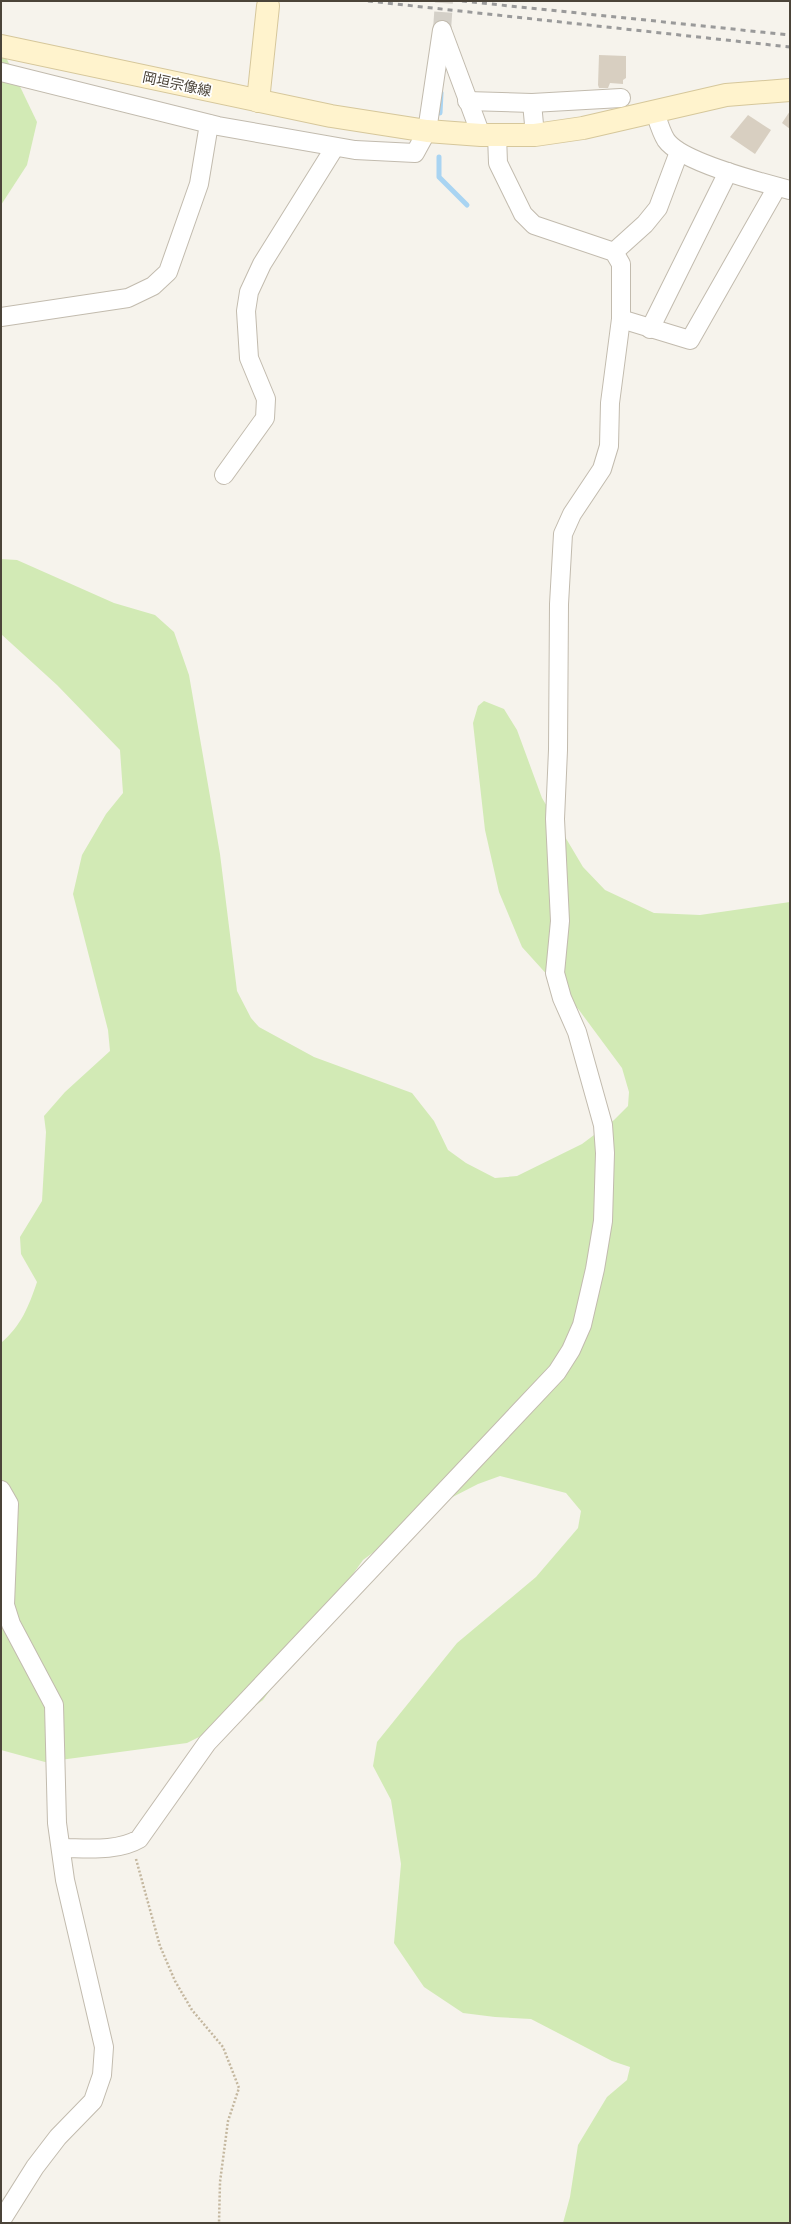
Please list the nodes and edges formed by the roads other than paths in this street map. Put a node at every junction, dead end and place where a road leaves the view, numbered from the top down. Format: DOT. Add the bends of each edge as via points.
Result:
graph roads {
  1 [pos="268,6"];
  2 [pos="1,46"];
  3 [pos="1,72"];
  4 [pos="790,90"];
  5 [pos="621,98"];
  6 [pos="258,101"];
  7 [pos="467,101"];
  8 [pos="532,103"];
  9 [pos="655,112"];
  10 [pos="209,124"];
  11 [pos="427,131"];
  12 [pos="489,135"];
  13 [pos="535,135"];
  14 [pos="335,147"];
  15 [pos="678,152"];
  16 [pos="728,172"];
  17 [pos="787,189"];
  18 [pos="614,252"];
  19 [pos="1,317"];
  20 [pos="621,319"];
  21 [pos="650,330"];
  22 [pos="224,474"];
  23 [pos="1,1490"];
  24 [pos="61,1848"];
  25 [pos="1,2221"];
  1 -- 6 [label="street"];
  2 -- 6 [label="street, 岡垣宗像線"];
  3 -- 10 [label="street"];
  4 -- 9 [label="street, 岡垣宗像線" via="726,95"];
  5 -- 8 [label="street"];
  6 -- 11 [label="street, 岡垣宗像線" via="331,116"];
  7 -- 8 [label="street"];
  7 -- 11 [label="street" via="442,30"];
  7 -- 12 [label="street"];
  8 -- 13 [label="street"];
  9 -- 13 [label="street, 岡垣宗像線" via="583,128"];
  9 -- 15 [label="street" via="666,140"];
  10 -- 14 [label="street"];
  10 -- 19 [label="street" via="199,184 168,272 153,286 128,298"];
  11 -- 12 [label="street, 岡垣宗像線"];
  11 -- 14 [label="street" via="415,153"];
  12 -- 13 [label="street, 岡垣宗像線"];
  12 -- 18 [label="street" via="498,163 523,214 534,225"];
  14 -- 22 [label="street" via="262,264 249,292 246,311 249,358 266,399 265,418"];
  15 -- 16 [label="street"];
  15 -- 18 [label="street" via="658,208 645,224"];
  16 -- 17 [label="street"];
  16 -- 21 [label="street"];
  17 -- 21 [label="street" via="690,340"];
  18 -- 20 [label="street" via="622,264"];
  20 -- 21 [label="street"];
  20 -- 24 [label="street" via="610,403 609,446 602,469 572,514 563,534 559,604 555,819 560,921 555,973 562,998 577,1032 601,1118 606,1152 603,1221 582,1325 571,1350 557,1372 207,1743 139,1839 132,1843 104,1848"];
  23 -- 24 [label="street" via="9,1504 5,1605 11,1624 54,1705 57,1823"];
  24 -- 25 [label="street" via="65,1880 104,2047 102,2075 93,2101 58,2137 35,2167"];
}
